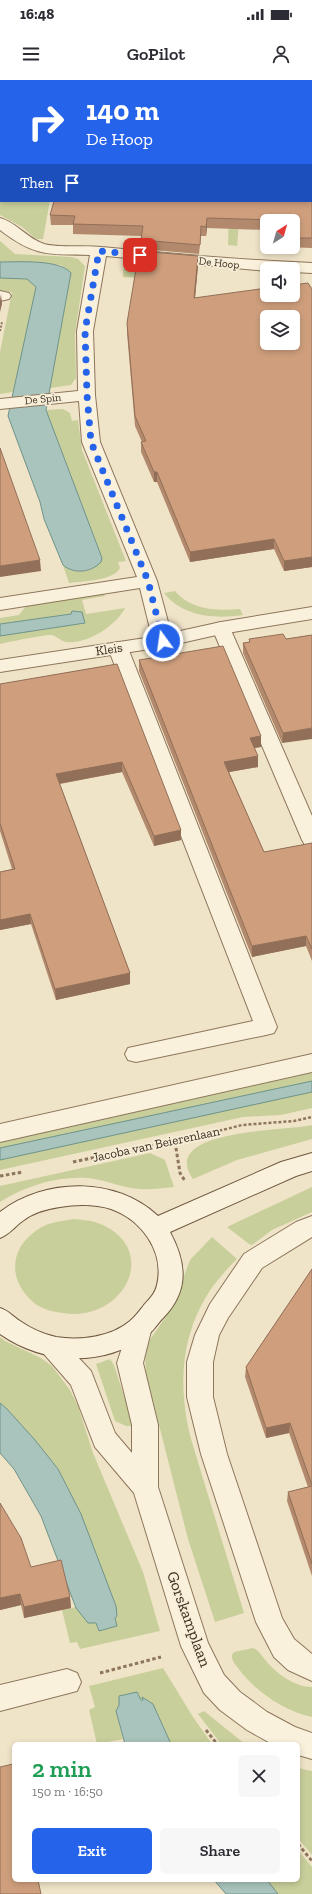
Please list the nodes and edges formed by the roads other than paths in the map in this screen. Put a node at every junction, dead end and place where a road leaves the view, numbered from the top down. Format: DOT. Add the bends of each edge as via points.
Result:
graph roads {
  1 [pos="0,223"];
  2 [pos="99,251"];
  3 [pos="312,268"];
  4 [pos="87,395"];
  5 [pos="1,404"];
  6 [pos="148,581"];
  7 [pos="0,604"];
  8 [pos="312,613"];
  9 [pos="221,628"];
  10 [pos="163,641"];
  11 [pos="118,648"];
  12 [pos="0,666"];
  13 [pos="312,840"];
  14 [pos="136,1054"];
  15 [pos="312,1063"];
  16 [pos="0,1133"];
  17 [pos="312,1162"];
  18 [pos="312,1226"];
  19 [pos="0,1228"];
  20 [pos="155,1228"];
  21 [pos="0,1318"];
  22 [pos="140,1327"];
  23 [pos="53,1347"];
  24 [pos="145,1486"];
  25 [pos="312,1668"];
  26 [pos="67,1682"];
  27 [pos="0,1698"];
  28 [pos="312,1746"];
  1 -- 2 [label="street" via="24,241 43,249"];
  2 -- 3 [label="street, De Hoop" via="240,265"];
  2 -- 4 [label="street" via="85,331"];
  4 -- 5 [label="street, De Spin"];
  4 -- 6 [label="street" via="91,442"];
  6 -- 7 [label="street"];
  6 -- 10 [label="street"];
  8 -- 9 [label="street, Kleis"];
  9 -- 10 [label="street, Kleis"];
  9 -- 13 [label="street"];
  10 -- 11 [label="street, Kleis"];
  11 -- 12 [label="street, Kleis"];
  11 -- 14 [label="street" via="266,1027"];
  15 -- 16 [label="street" via="111,1106"];
  17 -- 20 [label="street" via="289,1169"];
  18 -- 25 [label="street" via="254,1261 219,1311 207,1335 200,1362 200,1397 214,1454 270,1622 284,1648 298,1662"];
  19 -- 20 [label="street" via="5,1221 32,1204 66,1195 100,1196 119,1203 131,1208"];
  20 -- 22 [label="street" via="168,1250 172,1274 165,1298"];
  21 -- 23 [label="street" via="25,1337"];
  22 -- 23 [label="street" via="122,1338 89,1348"];
  22 -- 24 [label="street, Gorskamplaan" via="130,1363 145,1425"];
  23 -- 24 [label="street, Gorskamplaan" via="82,1379 104,1439"];
  24 -- 28 [label="street, Gorskamplaan" via="195,1646 214,1684 230,1701 257,1721 288,1738"];
  26 -- 27 [label="street"];
}
